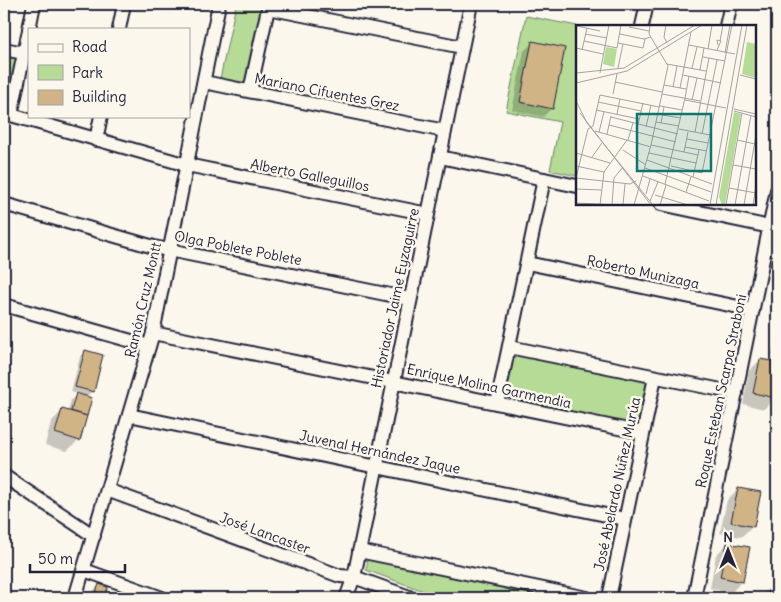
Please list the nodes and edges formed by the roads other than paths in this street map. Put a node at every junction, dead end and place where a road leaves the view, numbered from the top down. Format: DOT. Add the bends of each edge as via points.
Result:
graph roads {
  1 [pos="34,4"];
  2 [pos="124,4"];
  3 [pos="220,4"];
  4 [pos="471,4"];
  5 [pos="647,4"];
  6 [pos="731,4"];
  7 [pos="269,6"];
  8 [pos="642,25"];
  9 [pos="726,25"];
  10 [pos="29,28"];
  11 [pos="119,28"];
  12 [pos="28,35"];
  13 [pos="462,47"];
  14 [pos="4,49"];
  15 [pos="24,53"];
  16 [pos="204,82"];
  17 [pos="250,91"];
  18 [pos="8,114"];
  19 [pos="101,118"];
  20 [pos="445,131"];
  21 [pos="96,140"];
  22 [pos="440,157"];
  23 [pos="187,165"];
  24 [pos="544,179"];
  25 [pos="576,186"];
  26 [pos="777,190"];
  27 [pos="4,204"];
  28 [pos="671,205"];
  29 [pos="690,207"];
  30 [pos="428,214"];
  31 [pos="770,227"];
  32 [pos="170,249"];
  33 [pos="526,263"];
  34 [pos="410,299"];
  35 [pos="4,305"];
  36 [pos="753,310"];
  37 [pos="152,333"];
  38 [pos="149,346"];
  39 [pos="509,347"];
  40 [pos="656,377"];
  41 [pos="393,382"];
  42 [pos="736,393"];
  43 [pos="497,403"];
  44 [pos="129,415"];
  45 [pos="644,433"];
  46 [pos="376,467"];
  47 [pos="4,476"];
  48 [pos="107,490"];
  49 [pos="625,519"];
  50 [pos="94,536"];
  51 [pos="359,551"];
  52 [pos="84,570"];
  53 [pos="354,577"];
  54 [pos="75,598"];
  55 [pos="162,598"];
  56 [pos="346,598"];
  57 [pos="412,598"];
  58 [pos="587,598"];
  59 [pos="609,598"];
  60 [pos="694,598"];
  1 -- 10 [label="street"];
  2 -- 11 [label="street"];
  3 -- 16 [label="street, Ramón Cruz Montt"];
  4 -- 13 [label="street, Historiador Jaime Eyzaguirre"];
  5 -- 8 [label="street"];
  6 -- 9 [label="street"];
  7 -- 13 [label="street"];
  7 -- 17 [label="street"];
  12 -- 15 [label="street"];
  13 -- 20 [label="street, Historiador Jaime Eyzaguirre"];
  14 -- 15 [label="street"];
  15 -- 18 [label="street"];
  16 -- 17 [label="street, Mariano Cifuentes Grez"];
  16 -- 23 [label="street, Ramón Cruz Montt"];
  17 -- 20 [label="street, Mariano Cifuentes Grez"];
  18 -- 21 [label="street, Alberto Galleguillos"];
  19 -- 21 [label="street"];
  20 -- 22 [label="street, Historiador Jaime Eyzaguirre"];
  21 -- 23 [label="street, Alberto Galleguillos"];
  22 -- 24 [label="street"];
  22 -- 30 [label="street, Historiador Jaime Eyzaguirre"];
  23 -- 30 [label="street, Alberto Galleguillos"];
  23 -- 32 [label="street, Ramón Cruz Montt"];
  24 -- 25 [label="street"];
  24 -- 33 [label="street"];
  26 -- 31 [label="street, Roque Esteban Scarpa Straboni"];
  27 -- 32 [label="street, Olga Poblete Poblete"];
  28 -- 29 [label="street"];
  29 -- 31 [label="street"];
  30 -- 34 [label="street, Historiador Jaime Eyzaguirre"];
  31 -- 36 [label="street, Roque Esteban Scarpa Straboni"];
  32 -- 34 [label="street, Olga Poblete Poblete"];
  32 -- 37 [label="street, Ramón Cruz Montt"];
  33 -- 36 [label="street, Roberto Munizaga"];
  33 -- 39 [label="street"];
  34 -- 41 [label="street, Historiador Jaime Eyzaguirre"];
  35 -- 38 [label="street"];
  36 -- 42 [label="street, Roque Esteban Scarpa Straboni"];
  37 -- 38 [label="street, Ramón Cruz Montt"];
  37 -- 41 [label="street, Enrique Molina Garmendia"];
  38 -- 44 [label="street, Ramón Cruz Montt"];
  39 -- 40 [label="street"];
  39 -- 43 [label="street"];
  40 -- 42 [label="street"];
  40 -- 45 [label="street, José Abelardo Núñez Murúa"];
  41 -- 43 [label="street, Enrique Molina Garmendia"];
  41 -- 46 [label="street, Historiador Jaime Eyzaguirre"];
  42 -- 60 [label="street, Roque Esteban Scarpa Straboni"];
  43 -- 45 [label="street, Enrique Molina Garmendia"];
  44 -- 46 [label="street, Juvenal Hernández Jaque"];
  44 -- 48 [label="street, Ramón Cruz Montt"];
  45 -- 49 [label="street, José Abelardo Núñez Murúa"];
  46 -- 49 [label="street, Juvenal Hernández Jaque"];
  46 -- 51 [label="street, Historiador Jaime Eyzaguirre"];
  47 -- 50 [label="street"];
  48 -- 50 [label="street, Ramón Cruz Montt"];
  48 -- 53 [label="street, José Lancaster" via="340,576"];
  49 -- 59 [label="street, José Abelardo Núñez Murúa"];
  50 -- 52 [label="street, Ramón Cruz Montt"];
  51 -- 53 [label="street, Historiador Jaime Eyzaguirre"];
  51 -- 58 [label="street"];
  52 -- 54 [label="street, Ramón Cruz Montt"];
  52 -- 55 [label="street"];
  53 -- 56 [label="street, Historiador Jaime Eyzaguirre"];
  53 -- 57 [label="street, José Lancaster"];
}
